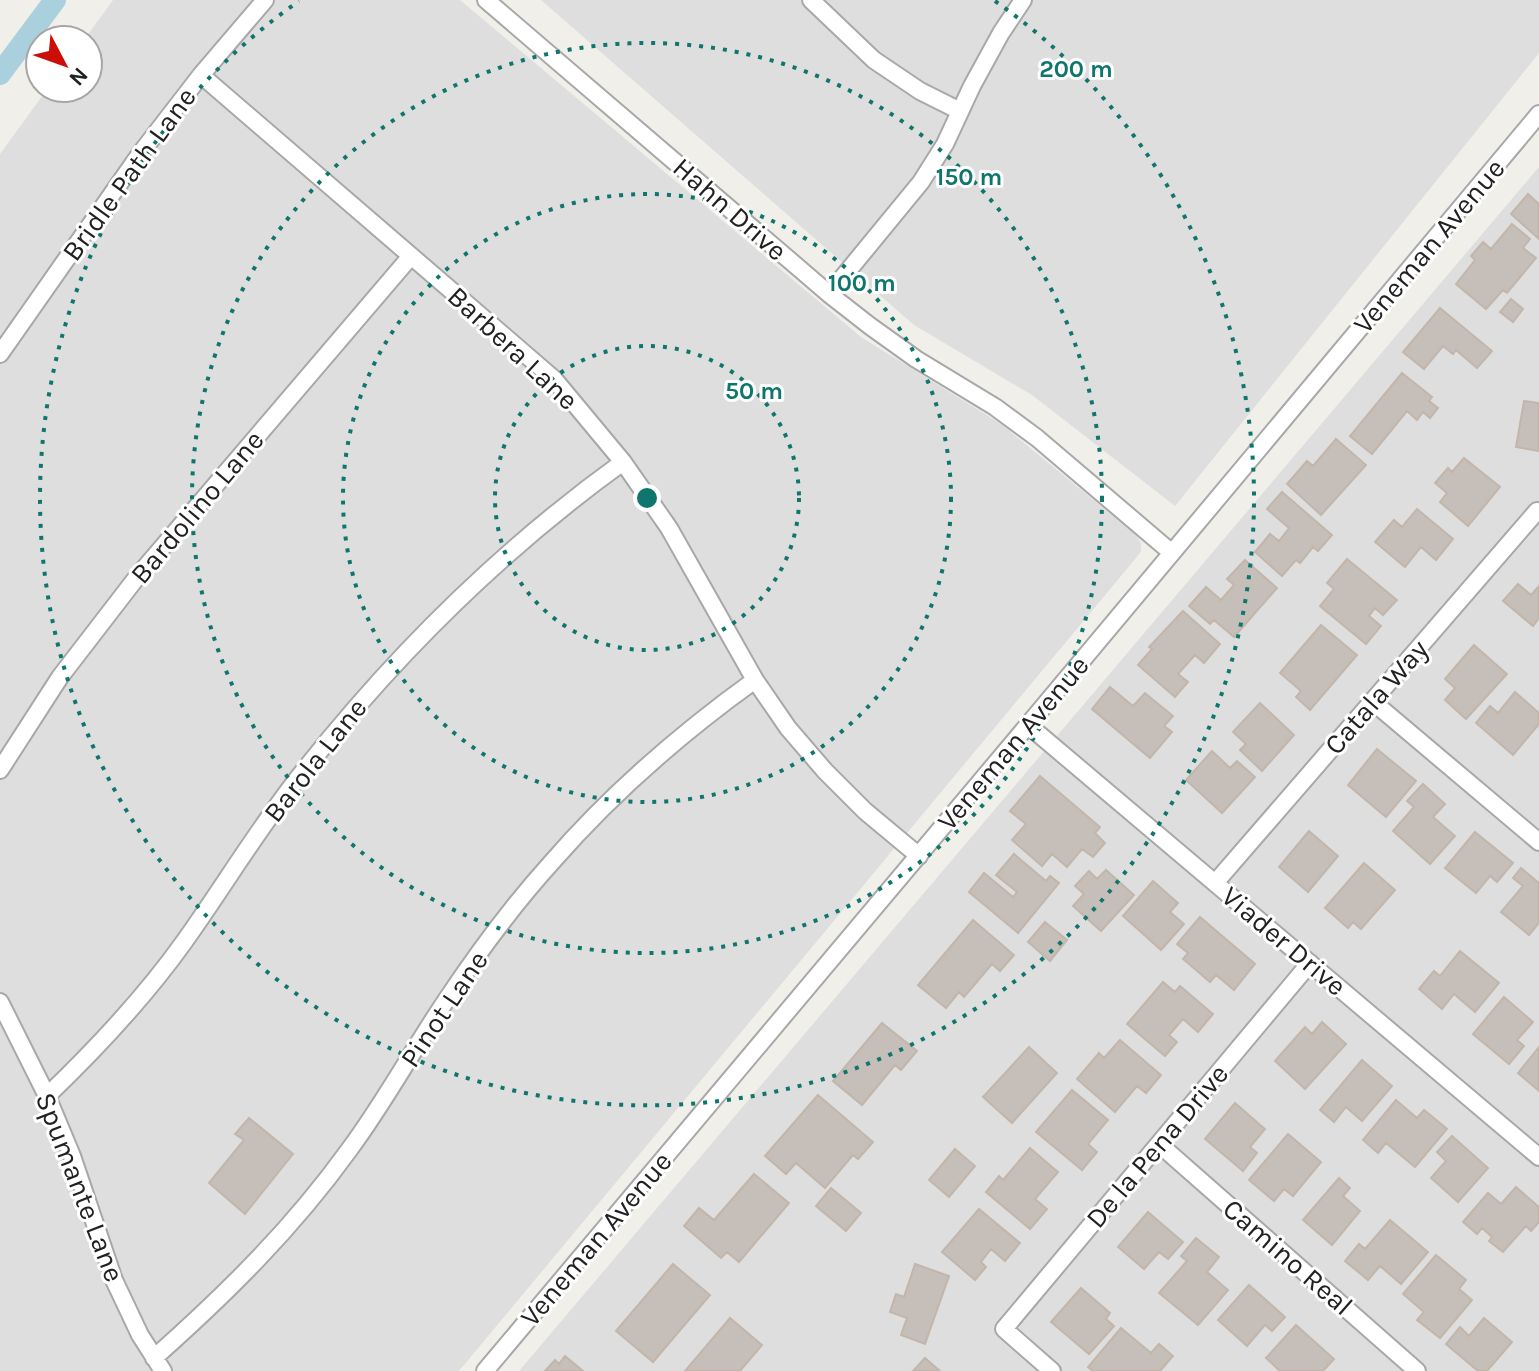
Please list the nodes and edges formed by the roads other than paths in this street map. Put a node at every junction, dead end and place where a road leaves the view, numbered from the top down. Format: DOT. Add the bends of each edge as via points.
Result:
graph roads {
  1 [pos="265,0"];
  2 [pos="486,0"];
  3 [pos="811,0"];
  4 [pos="1023,0"];
  5 [pos="201,75"];
  6 [pos="960,111"];
  7 [pos="1539,114"];
  8 [pos="411,256"];
  9 [pos="829,294"];
  10 [pos="0,354"];
  11 [pos="623,462"];
  12 [pos="1538,512"];
  13 [pos="1172,553"];
  14 [pos="755,680"];
  15 [pos="1372,701"];
  16 [pos="1028,725"];
  17 [pos="0,770"];
  18 [pos="1539,842"];
  19 [pos="919,856"];
  20 [pos="1215,883"];
  21 [pos="1310,963"];
  22 [pos="0,1002"];
  23 [pos="47,1096"];
  24 [pos="1159,1144"];
  25 [pos="1539,1157"];
  26 [pos="159,1365"];
  27 [pos="485,1371"];
  28 [pos="1052,1371"];
  29 [pos="1417,1371"];
  1 -- 5 [label="street, Bridle Path Lane"];
  2 -- 9 [label="street, Hahn Drive"];
  3 -- 6 [label="street" via="874,60"];
  4 -- 6 [label="street"];
  5 -- 8 [label="street, Barbera Lane"];
  5 -- 10 [label="street, Bridle Path Lane"];
  6 -- 9 [label="street" via="921,182"];
  7 -- 13 [label="street, Veneman Avenue"];
  8 -- 11 [label="street, Barbera Lane" via="554,379"];
  8 -- 17 [label="street, Bardolino Lane" via="137,577 60,677"];
  9 -- 13 [label="street, Hahn Drive" via="1037,438"];
  11 -- 14 [label="street, Barbera Lane" via="669,528"];
  11 -- 23 [label="street, Barola Lane" via="531,533 419,637 300,775 138,1002"];
  12 -- 15 [label="street, Catala Way"];
  13 -- 16 [label="street, Veneman Avenue"];
  14 -- 19 [label="street, Barbera Lane" via="825,771"];
  14 -- 26 [label="street, Pinot Lane" via="667,747 550,863 469,968 312,1198"];
  15 -- 18 [label="street"];
  15 -- 20 [label="street, Catala Way"];
  16 -- 19 [label="street, Veneman Avenue"];
  16 -- 20 [label="street, Viader Drive"];
  19 -- 27 [label="street, Veneman Avenue"];
  20 -- 21 [label="street, Viader Drive"];
  21 -- 24 [label="street, De la Pena Drive"];
  21 -- 25 [label="street, Viader Drive"];
  22 -- 23 [label="street, Spumante Lane"];
  23 -- 26 [label="street, Spumante Lane" via="114,1280"];
  24 -- 28 [label="street, De la Pena Drive" via="1004,1329"];
  24 -- 29 [label="street, Camino Real"];
}
